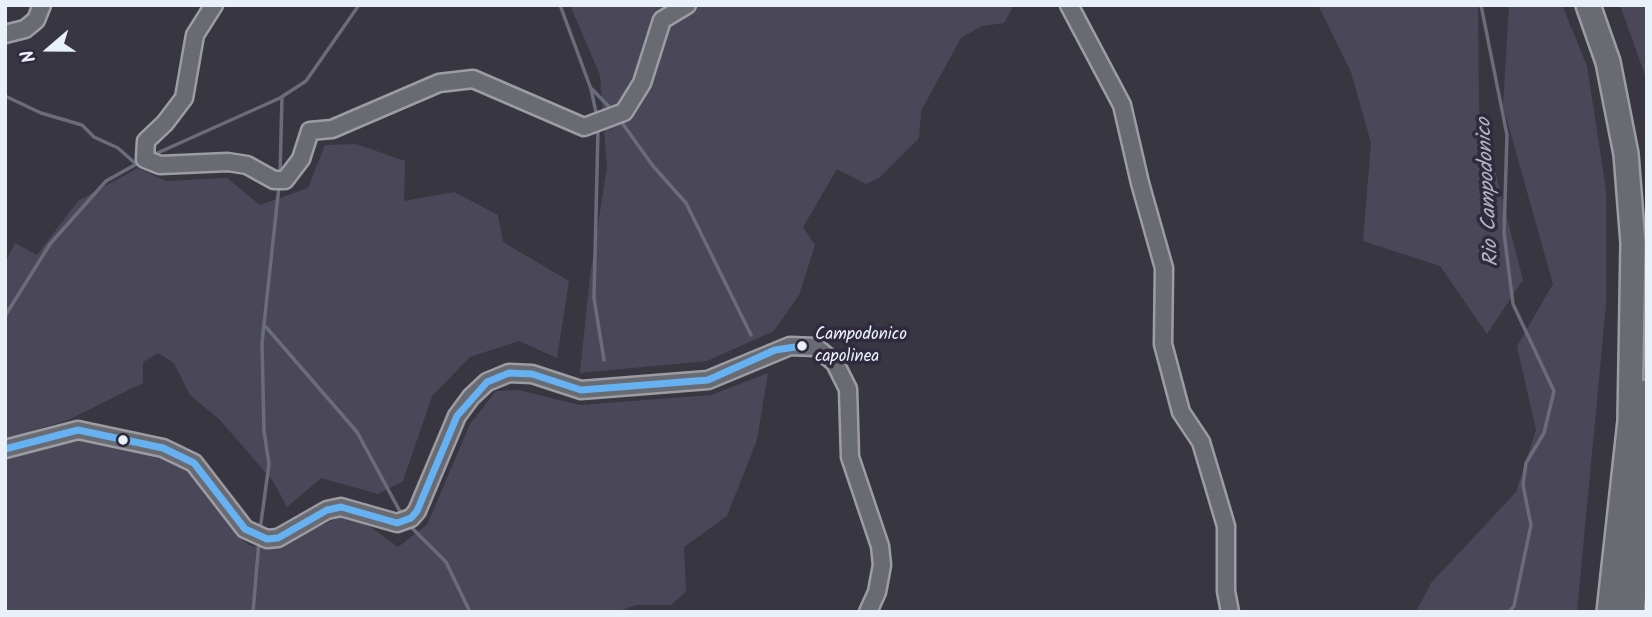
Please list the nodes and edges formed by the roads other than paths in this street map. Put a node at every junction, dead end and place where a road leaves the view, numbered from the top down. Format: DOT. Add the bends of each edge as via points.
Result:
graph roads {
  1 [pos="42,5"];
  2 [pos="214,5"];
  3 [pos="687,5"];
  4 [pos="1069,5"];
  5 [pos="1588,5"];
  6 [pos="1604,5"];
  7 [pos="5,34"];
  8 [pos="1614,60"];
  9 [pos="1647,221"];
  10 [pos="1647,367"];
  11 [pos="1638,421"];
  12 [pos="5,449"];
  13 [pos="868,612"];
  14 [pos="1230,612"];
  15 [pos="1609,612"];
  16 [pos="1632,612"];
  1 -- 7 [label="street" via="36,20"];
  2 -- 3 [label="street" via="195,35 184,98 146,141 145,159 160,165 247,165 274,180 285,180 301,159 310,131 332,129 439,83 473,79 584,127 624,112 642,83 662,20"];
  4 -- 14 [label="street" via="1122,105 1164,268 1163,344 1181,412 1201,442 1226,526"];
  5 -- 8 [label="highway"];
  6 -- 8 [label="highway"];
  8 -- 9 [label="highway" via="1640,146"];
  8 -- 11 [label="highway" via="1626,154"];
  10 -- 11 [label="highway"];
  11 -- 15 [label="highway"];
  11 -- 16 [label="highway" via="1644,488"];
  12 -- 13 [label="street" via="78,430 163,448 194,463 245,529 267,539 278,538 341,507 397,523 411,518 457,416 487,382 509,373 532,374 582,390 708,380 783,348 816,347 835,363 848,389 850,457 880,546 882,565"];
}
